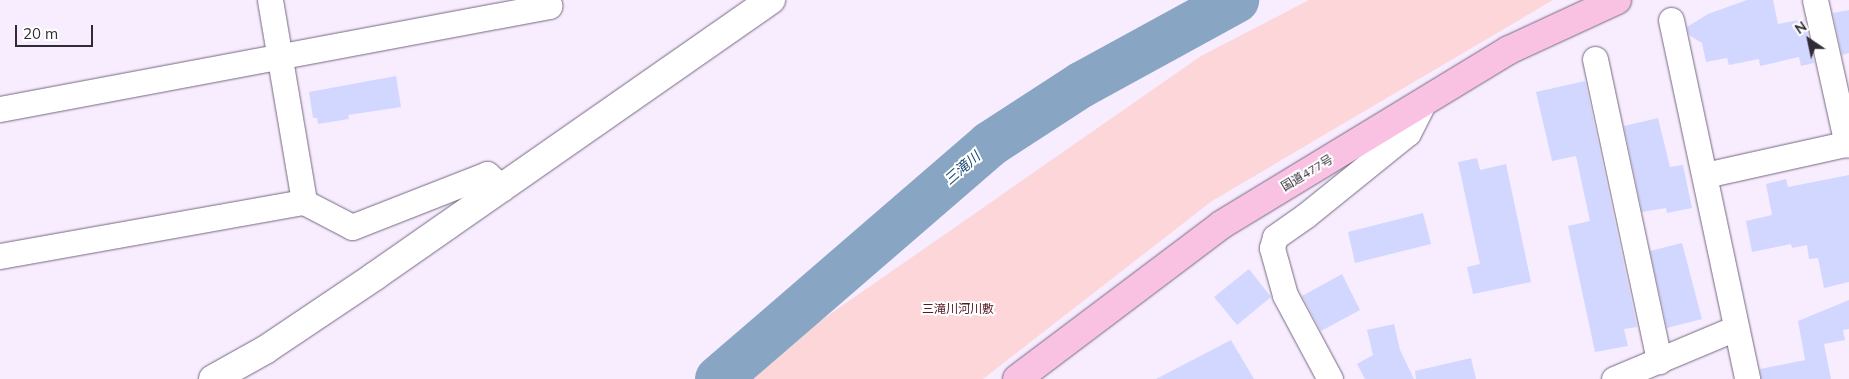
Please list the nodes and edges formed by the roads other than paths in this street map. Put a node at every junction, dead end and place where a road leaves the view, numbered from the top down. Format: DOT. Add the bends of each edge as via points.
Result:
graph roads {
  1 [pos="270,0"];
  2 [pos="548,0"];
  3 [pos="771,0"];
  4 [pos="1617,0"];
  5 [pos="1815,0"];
  6 [pos="1671,20"];
  7 [pos="280,57"];
  8 [pos="1595,59"];
  9 [pos="1424,102"];
  10 [pos="0,109"];
  11 [pos="1848,143"];
  12 [pos="1705,176"];
  13 [pos="502,188"];
  14 [pos="304,202"];
  15 [pos="0,256"];
  16 [pos="1736,328"];
  17 [pos="1659,361"];
  18 [pos="213,379"];
  19 [pos="1017,379"];
  20 [pos="1330,379"];
  21 [pos="1614,379"];
  22 [pos="1747,379"];
  1 -- 7 [label="street"];
  2 -- 7 [label="street" via="549,6"];
  3 -- 13 [label="street"];
  4 -- 9 [label="highway, 国道477号" via="1509,50"];
  5 -- 11 [label="street"];
  6 -- 12 [label="street"];
  7 -- 10 [label="street"];
  7 -- 14 [label="street"];
  8 -- 17 [label="street"];
  9 -- 19 [label="highway, 国道477号" via="1221,225"];
  9 -- 20 [label="street" via="1408,133 1275,237 1272,248 1285,296"];
  11 -- 12 [label="street"];
  12 -- 16 [label="street"];
  13 -- 14 [label="street" via="487,174 352,227"];
  13 -- 18 [label="street" via="264,350"];
  14 -- 15 [label="street"];
  16 -- 17 [label="street"];
  16 -- 22 [label="street"];
  17 -- 21 [label="street"];
}
